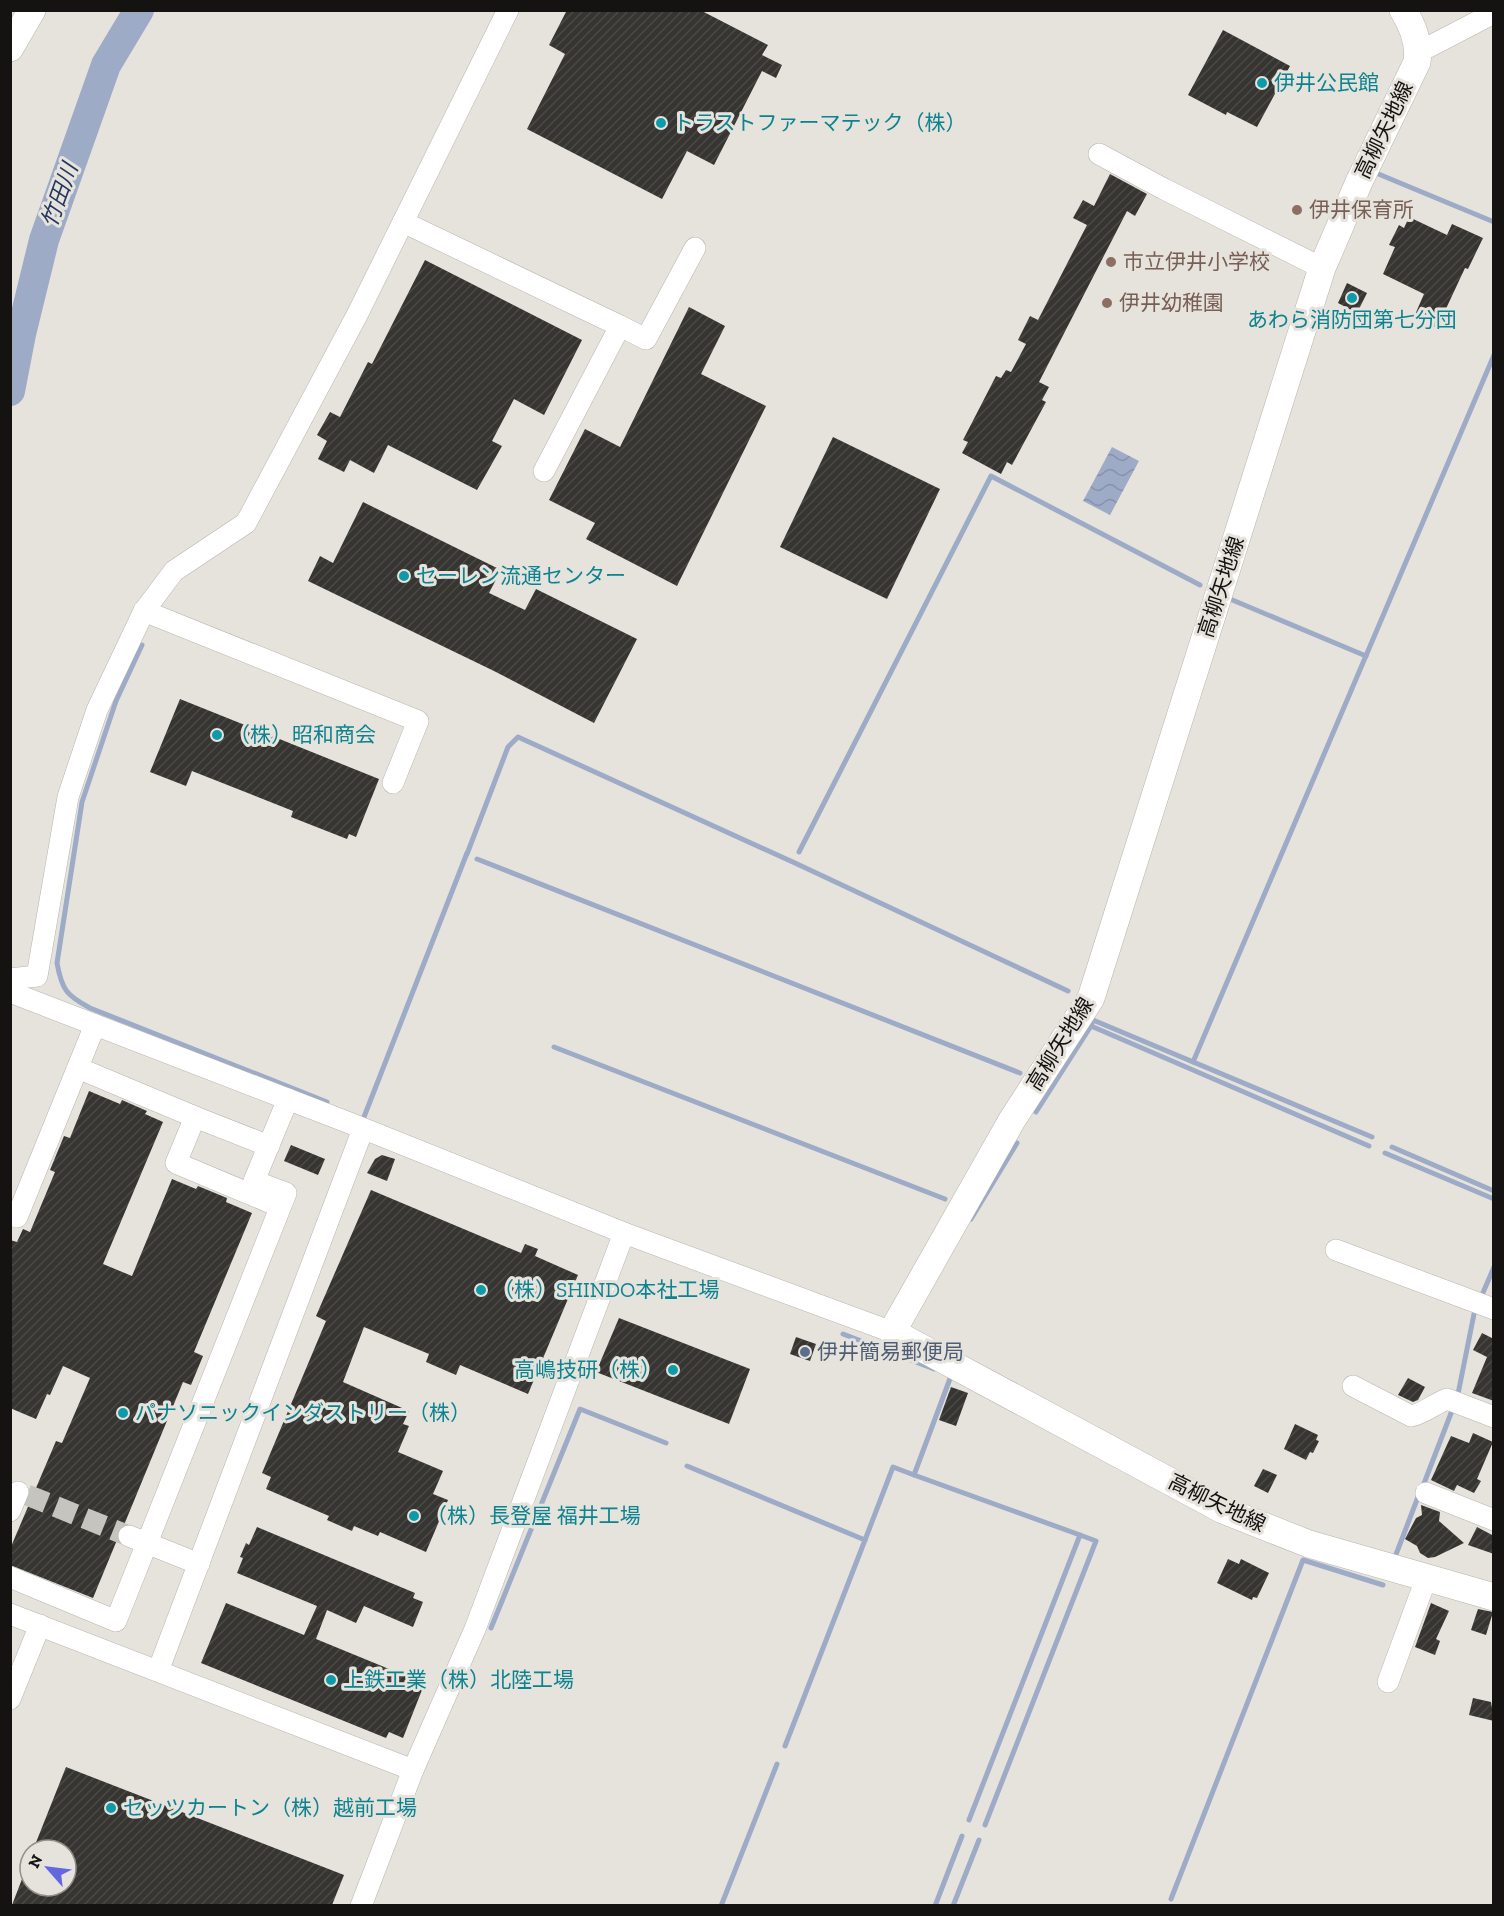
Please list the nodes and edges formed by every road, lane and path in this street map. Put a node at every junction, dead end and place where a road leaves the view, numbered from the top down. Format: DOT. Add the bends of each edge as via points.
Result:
graph roads {
  1 [pos="32,10"];
  2 [pos="508,10"];
  3 [pos="1403,10"];
  4 [pos="1494,13"];
  5 [pos="10,48"];
  6 [pos="1419,52"];
  7 [pos="1099,154"];
  8 [pos="403,222"];
  9 [pos="695,248"];
  10 [pos="1322,268"];
  11 [pos="620,326"];
  12 [pos="544,471"];
  13 [pos="144,611"];
  14 [pos="393,783"];
  15 [pos="10,979"];
  16 [pos="10,992"];
  17 [pos="95,1025"];
  18 [pos="78,1068"];
  19 [pos="288,1099"];
  20 [pos="195,1117"];
  21 [pos="363,1129"];
  22 [pos="269,1146"];
  23 [pos="281,1206"];
  24 [pos="10,1214"];
  25 [pos="624,1233"];
  26 [pos="1336,1250"];
  27 [pos="1494,1309"];
  28 [pos="892,1332"];
  29 [pos="1353,1386"];
  30 [pos="1494,1417"];
  31 [pos="1426,1493"];
  32 [pos="1491,1512"];
  33 [pos="138,1539"];
  34 [pos="199,1564"];
  35 [pos="10,1578"];
  36 [pos="1426,1578"];
  37 [pos="1494,1597"];
  38 [pos="10,1614"];
  39 [pos="40,1625"];
  40 [pos="158,1671"];
  41 [pos="1388,1682"];
  42 [pos="10,1699"];
  43 [pos="413,1770"];
  44 [pos="361,1905"];
  1 -- 5 [label="main road"];
  2 -- 8 [label="street"];
  3 -- 6 [label="main road" via="1412,24"];
  4 -- 6 [label="street"];
  6 -- 10 [label="main road, 高柳矢地線"];
  7 -- 10 [label="street"];
  8 -- 11 [label="street"];
  8 -- 13 [label="street" via="246,523 174,571"];
  9 -- 11 [label="street" via="646,339"];
  10 -- 28 [label="main road, 高柳矢地線" via="1091,998 1012,1120"];
  11 -- 12 [label="street"];
  13 -- 14 [label="street" via="418,721"];
  13 -- 15 [label="street" via="97,710 68,796 37,976"];
  16 -- 17 [label="street"];
  17 -- 18 [label="street"];
  17 -- 19 [label="street"];
  18 -- 20 [label="street"];
  18 -- 24 [label="street" via="17,1217"];
  19 -- 21 [label="street"];
  19 -- 22 [label="street"];
  20 -- 22 [label="street"];
  20 -- 23 [label="street" via="176,1163"];
  21 -- 25 [label="street"];
  21 -- 34 [label="street"];
  22 -- 23 [label="street" via="254,1181 286,1193"];
  23 -- 33 [label="street"];
  25 -- 28 [label="street"];
  25 -- 43 [label="street" via="475,1629"];
  26 -- 27 [label="street"];
  28 -- 36 [label="main road, 高柳矢地線" via="1223,1510 1309,1544"];
  29 -- 30 [label="street" via="1410,1416 1447,1399"];
  31 -- 32 [label="street"];
  33 -- 34 [label="street"];
  33 -- 35 [label="street" via="116,1621"];
  34 -- 40 [label="street"];
  36 -- 37 [label="main road, 高柳矢地線"];
  36 -- 41 [label="street"];
  38 -- 39 [label="street"];
  39 -- 40 [label="street"];
  39 -- 42 [label="street"];
  40 -- 43 [label="street"];
  43 -- 44 [label="street"];
}
